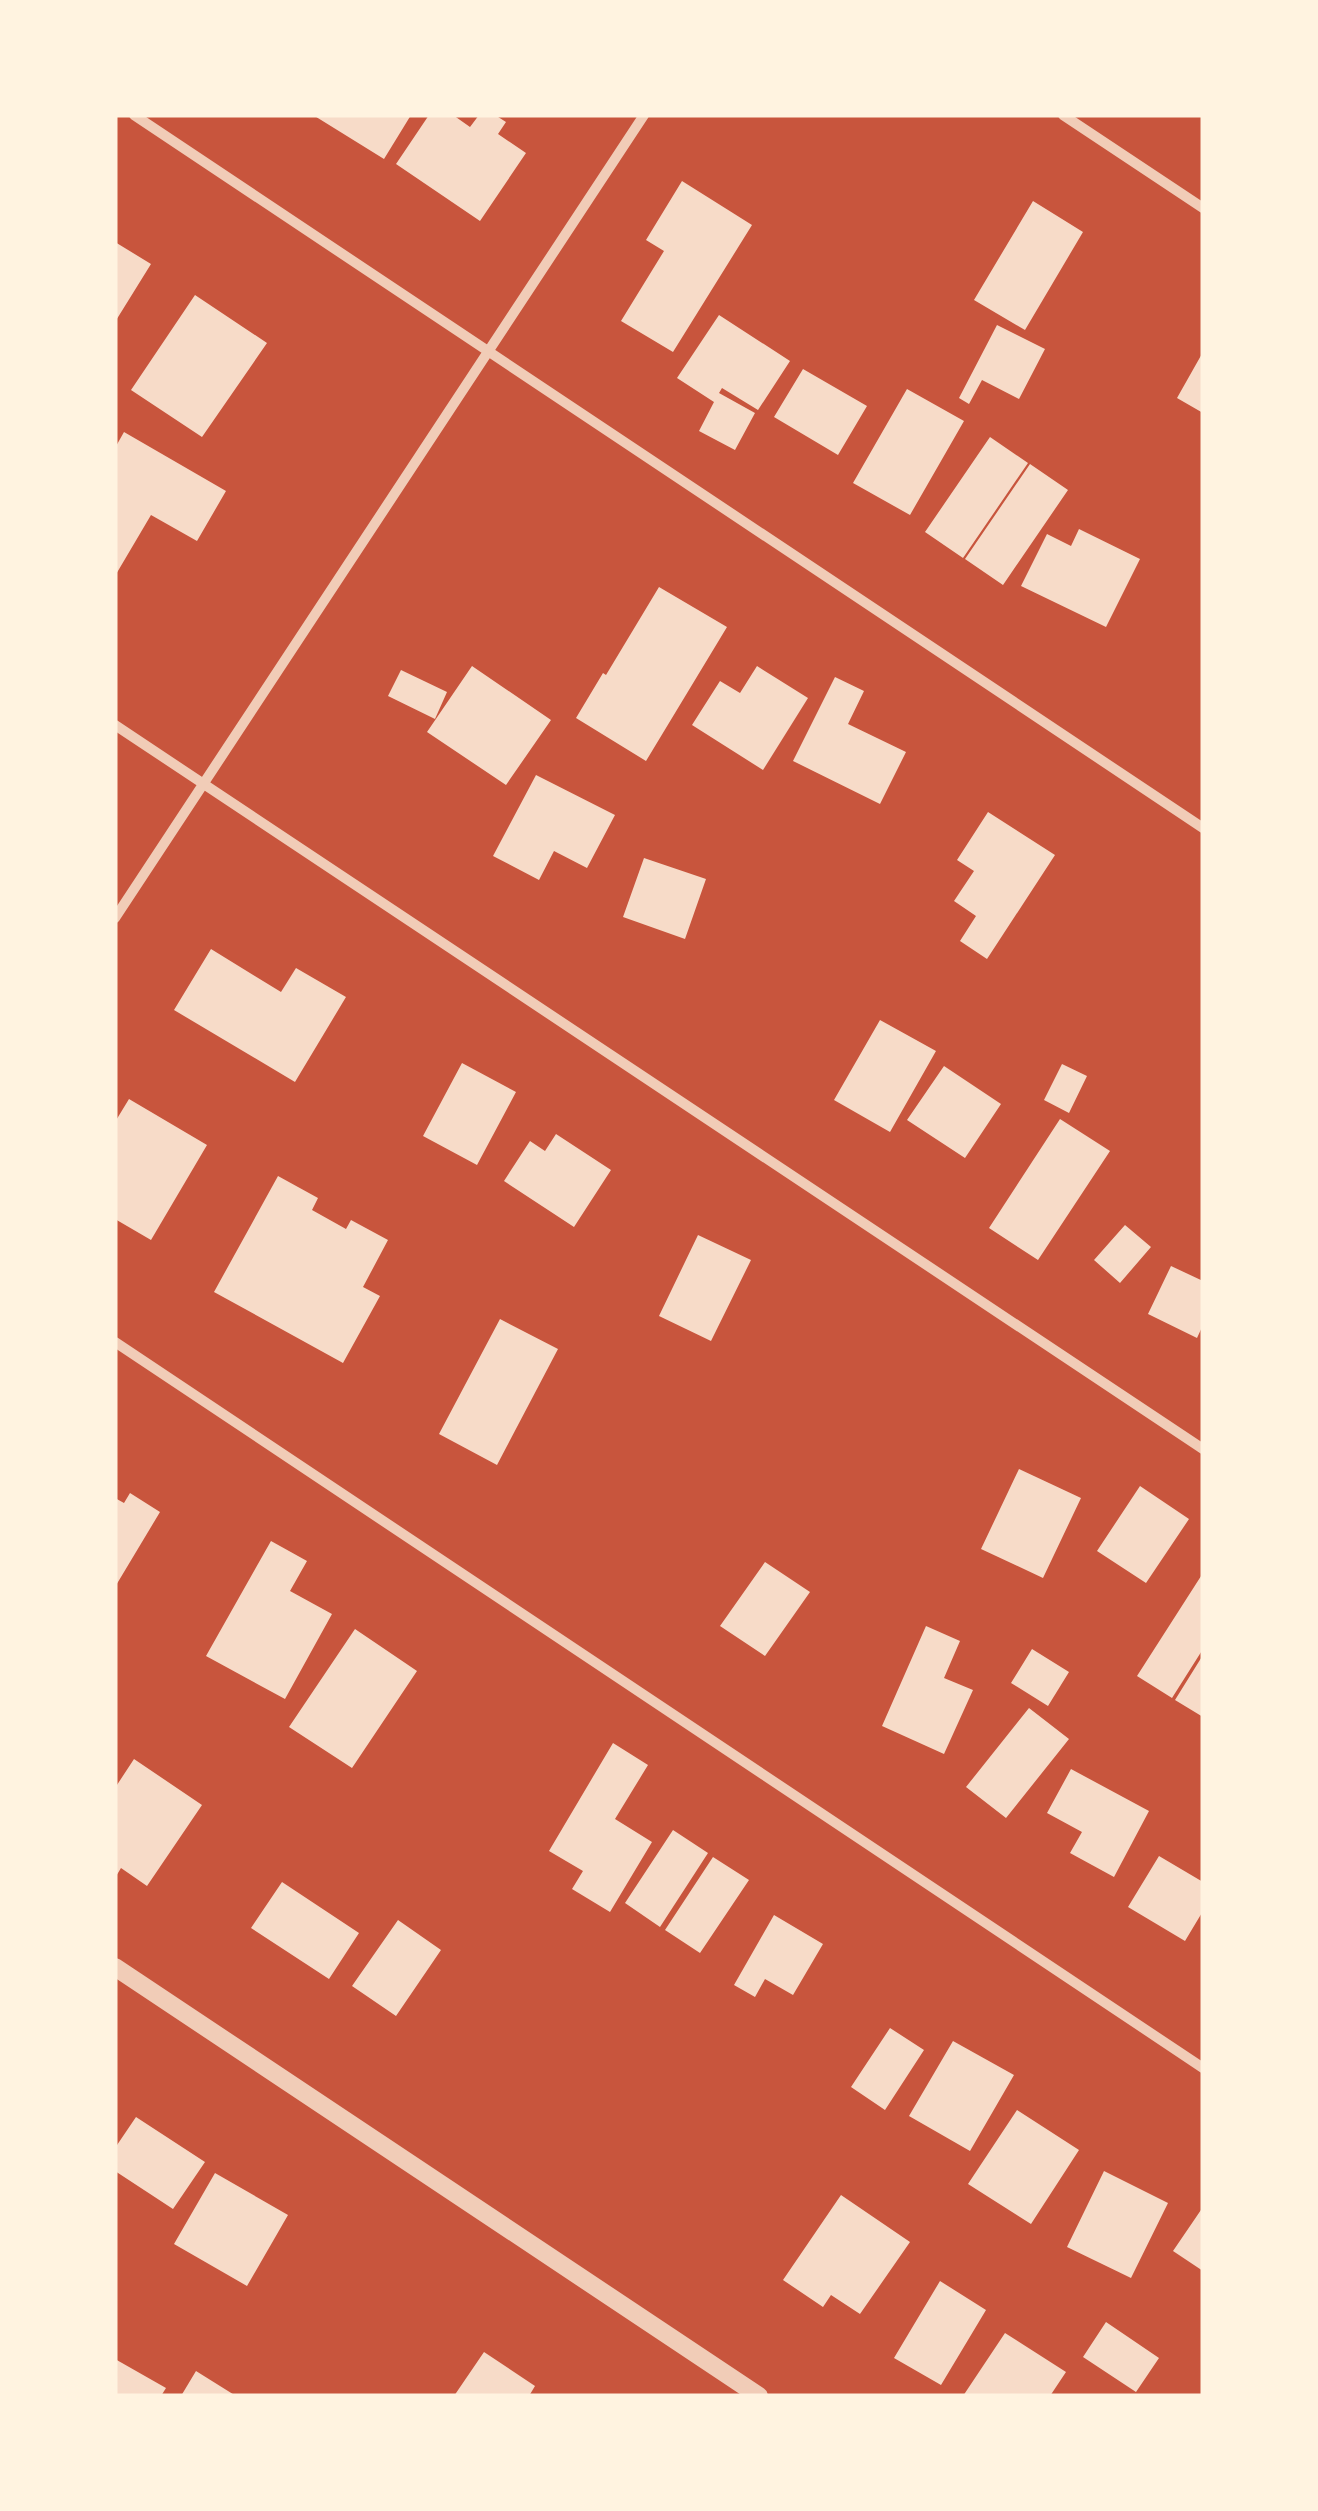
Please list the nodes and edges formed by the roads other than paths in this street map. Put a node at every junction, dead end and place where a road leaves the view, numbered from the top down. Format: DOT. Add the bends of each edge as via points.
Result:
graph roads {
  1 [pos="134,115"];
  2 [pos="644,115"];
  3 [pos="1063,115"];
  4 [pos="1203,208"];
  5 [pos="488,352"];
  6 [pos="115,726"];
  7 [pos="203,784"];
  8 [pos="1203,828"];
  9 [pos="115,918"];
  10 [pos="115,1342"];
  11 [pos="1203,1449"];
  12 [pos="115,1967"];
  13 [pos="1203,2068"];
  14 [pos="759,2396"];
  1 -- 5 [label="street"];
  2 -- 5 [label="street"];
  3 -- 4 [label="street"];
  5 -- 7 [label="street"];
  5 -- 8 [label="street"];
  6 -- 7 [label="street"];
  7 -- 9 [label="street"];
  7 -- 11 [label="street"];
  10 -- 13 [label="street"];
  12 -- 14 [label="street"];
}
